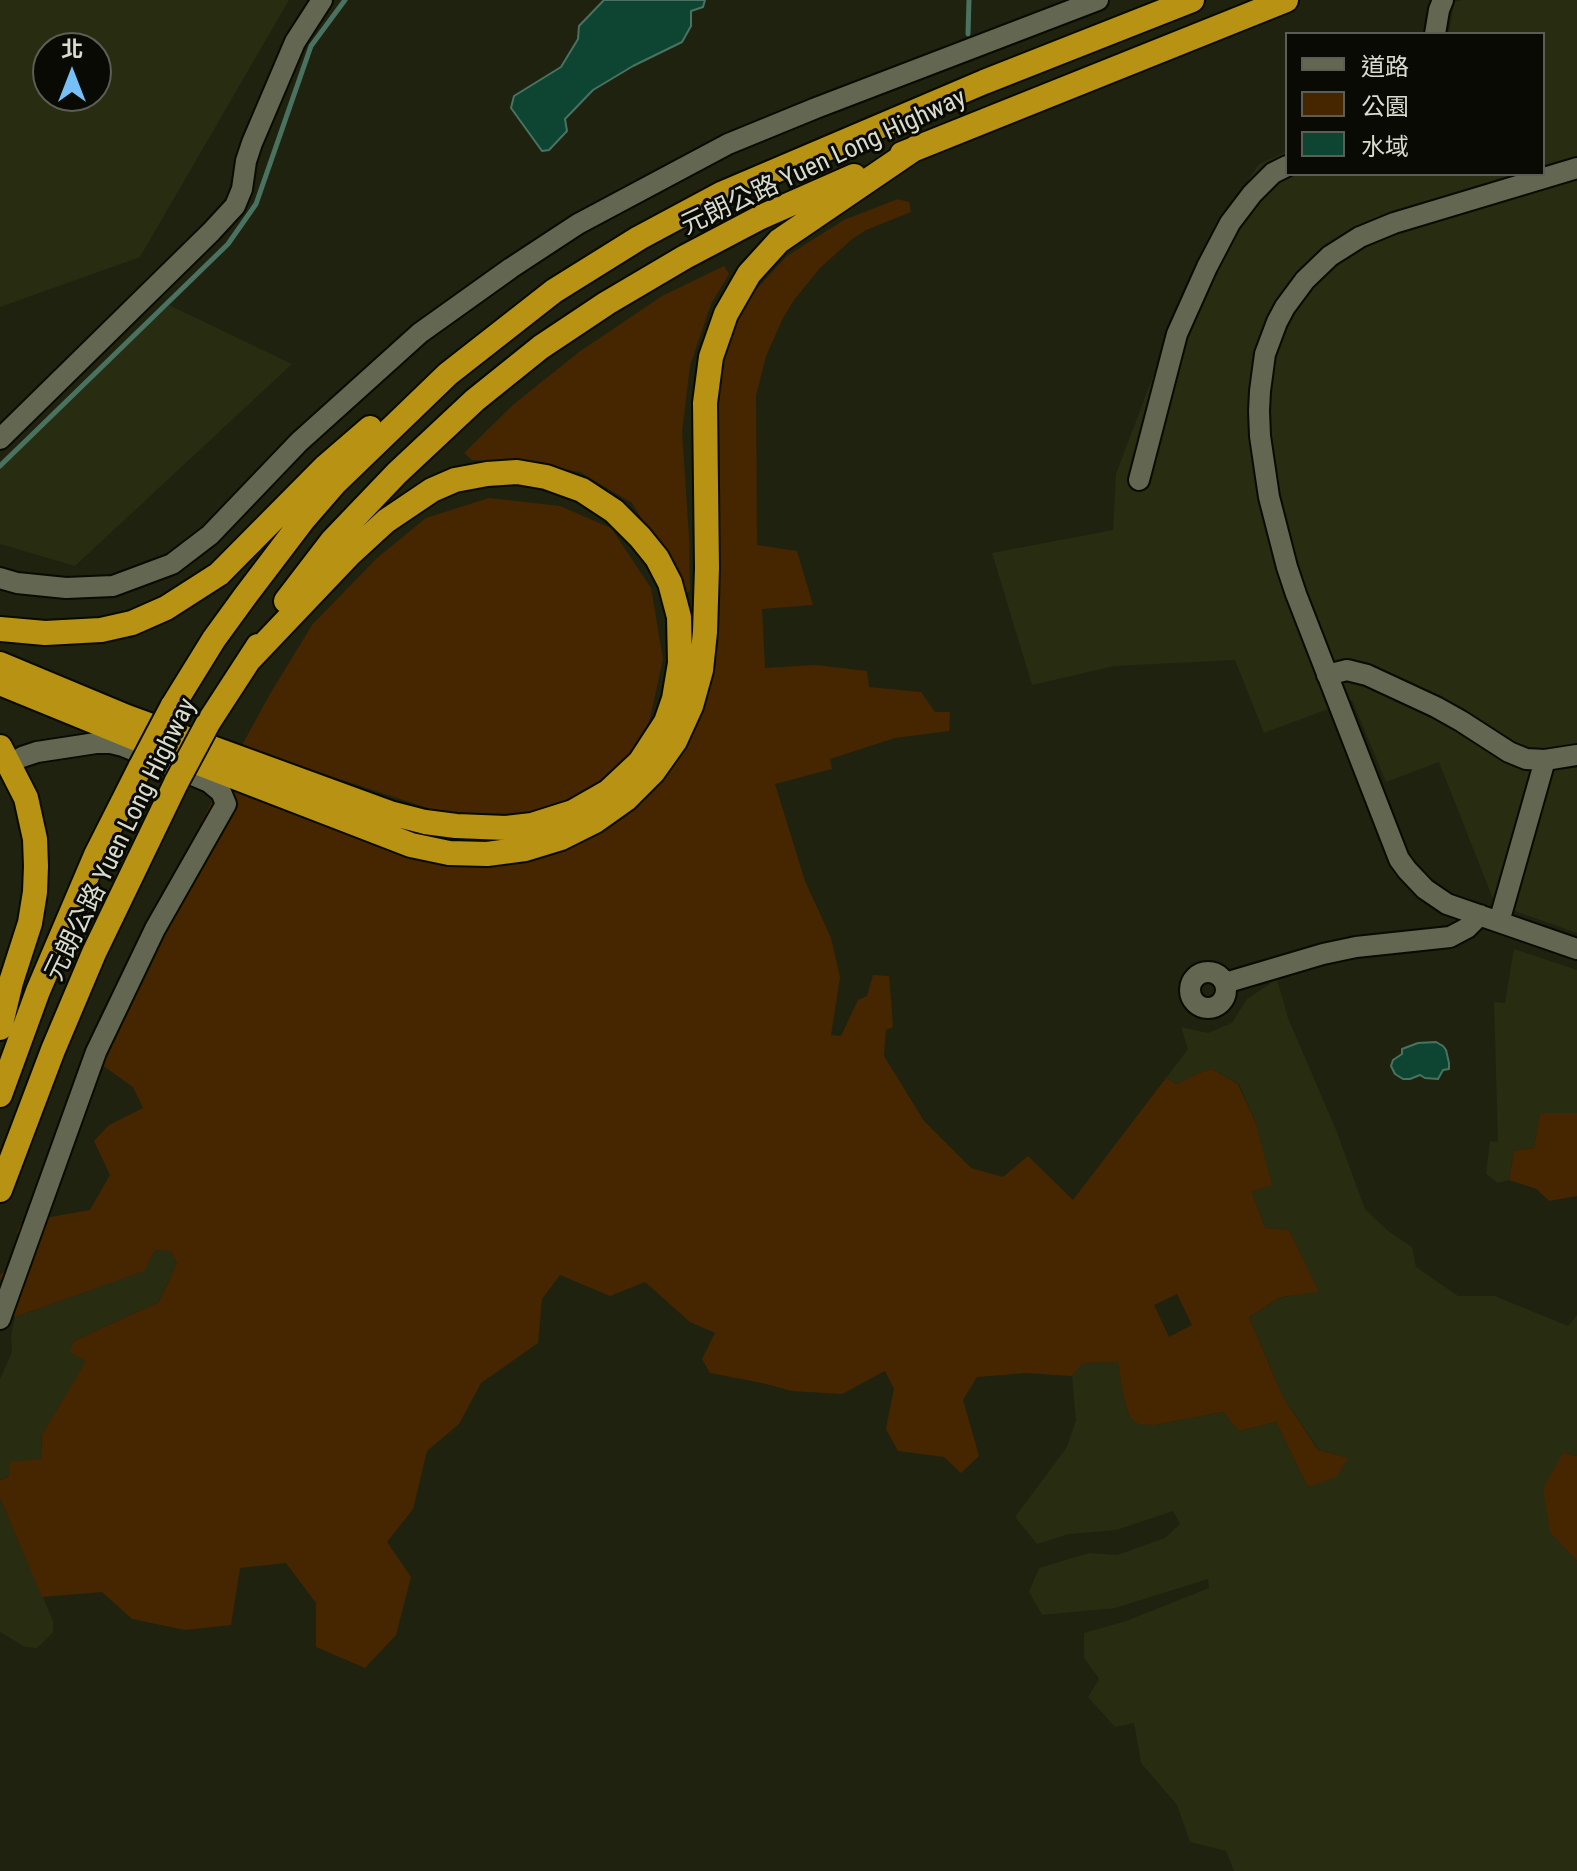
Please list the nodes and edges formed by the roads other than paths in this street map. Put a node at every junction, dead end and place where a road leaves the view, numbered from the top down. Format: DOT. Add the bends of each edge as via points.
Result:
graph roads {
  1 [pos="322,0"];
  2 [pos="1098,0"];
  3 [pos="1192,0"];
  4 [pos="1286,0"];
  5 [pos="1443,0"];
  6 [pos="1435,32"];
  7 [pos="917,147"];
  8 [pos="1285,167"];
  9 [pos="1577,168"];
  10 [pos="448,374"];
  11 [pos="0,439"];
  12 [pos="1139,480"];
  13 [pos="0,578"];
  14 [pos="0,629"];
  15 [pos="250,659"];
  16 [pos="0,664"];
  17 [pos="1327,675"];
  18 [pos="0,683"];
  19 [pos="1577,755"];
  20 [pos="6,759"];
  21 [pos="1545,760"];
  22 [pos="1489,919"];
  23 [pos="1577,949"];
  24 [pos="1225,983"];
  25 [pos="0,1028"];
  26 [pos="0,1095"];
  27 [pos="0,1190"];
  28 [pos="0,1319"];
  1 -- 11 [label="street" via="295,42 264,114 235,206"];
  2 -- 13 [label="street" via="728,144 578,224 420,333 299,442 210,535 172,564 113,586 66,588"];
  3 -- 10 [label="highway, 元朗公路 Yuen Long Highway" via="721,194 554,291"];
  4 -- 7 [label="highway, 元朗公路 Yuen Long Highway"];
  5 -- 6 [label="street"];
  7 -- 15 [label="highway, 元朗公路 Yuen Long Highway" via="699,250 533,353 475,400 365,505 278,611"];
  7 -- 18 [label="highway" via="779,241 749,274 726,314 711,357 705,403 707,568 701,670 675,741 653,772 595,821 561,838 512,851 449,853 411,845"];
  8 -- 12 [label="street" via="1252,194 1207,267 1177,334"];
  9 -- 17 [label="street" via="1360,237 1317,268 1277,322 1260,391 1264,469 1287,567"];
  10 -- 14 [label="highway" via="359,437 219,574 174,604 101,630"];
  10 -- 26 [label="highway, 元朗公路 Yuen Long Highway, bridge" via="336,482 214,639 172,707 96,855"];
  15 -- 16 [label="highway" via="386,521 432,490 487,474 546,477 582,490 614,511 657,558 679,617 674,699 640,762 584,807 561,818 506,828 446,825 390,813 127,717"];
  15 -- 27 [label="highway, 元朗公路 Yuen Long Highway, bridge" via="177,781 94,953"];
  17 -- 21 [label="street" via="1347,670 1367,675 1449,714 1509,752"];
  17 -- 22 [label="street" via="1399,859 1435,897"];
  19 -- 21 [label="street"];
  20 -- 25 [label="highway" via="26,798 36,866 30,923"];
  20 -- 28 [label="street" via="111,743 209,782 226,804 155,929 96,1052"];
  21 -- 22 [label="street"];
  22 -- 23 [label="street"];
  22 -- 24 [label="street" via="1450,937 1356,947"];
}
